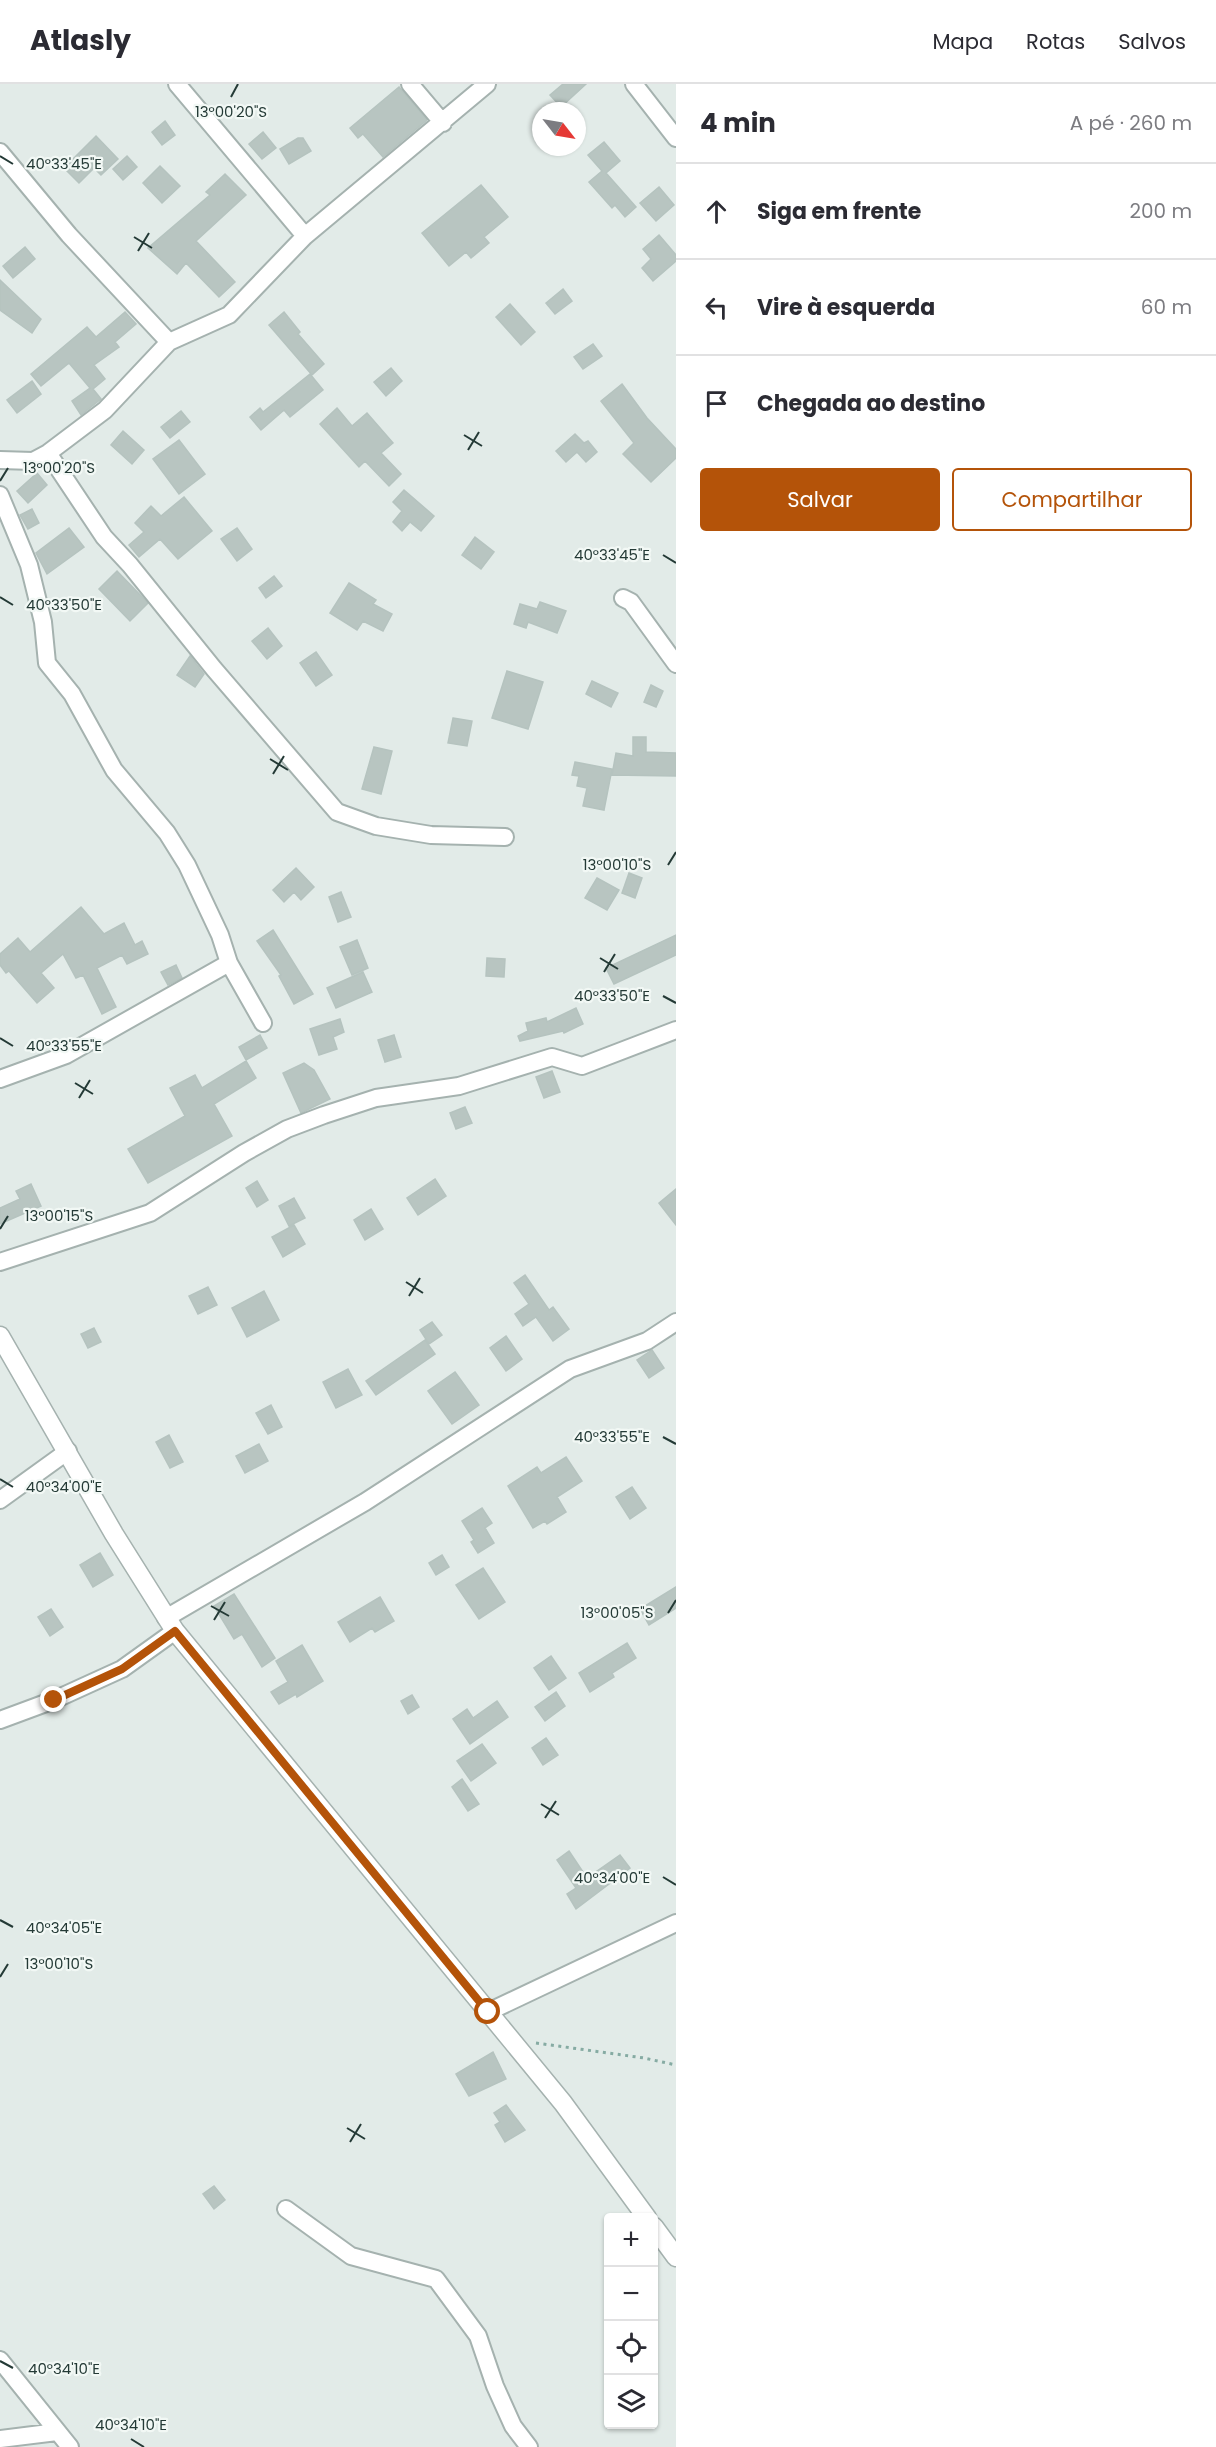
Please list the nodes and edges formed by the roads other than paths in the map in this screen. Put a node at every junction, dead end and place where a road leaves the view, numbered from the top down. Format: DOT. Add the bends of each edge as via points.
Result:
graph roads {
  1 [pos="177,84"];
  2 [pos="410,84"];
  3 [pos="487,84"];
  4 [pos="634,84"];
  5 [pos="443,123"];
  6 [pos="676,138"];
  7 [pos="0,152"];
  8 [pos="305,236"];
  9 [pos="169,342"];
  10 [pos="48,453"];
  11 [pos="0,460"];
  12 [pos="0,495"];
  13 [pos="623,598"];
  14 [pos="676,664"];
  15 [pos="505,837"];
  16 [pos="229,963"];
  17 [pos="263,1023"];
  18 [pos="676,1030"];
  19 [pos="0,1079"];
  20 [pos="0,1262"];
  21 [pos="676,1322"];
  22 [pos="0,1336"];
  23 [pos="68,1451"];
  24 [pos="0,1500"];
  25 [pos="171,1624"];
  26 [pos="0,1720"];
  27 [pos="676,1923"];
  28 [pos="488,2012"];
  29 [pos="286,2209"];
  30 [pos="644,2213"];
  31 [pos="658,2232"];
  32 [pos="676,2257"];
  33 [pos="0,2360"];
  34 [pos="57,2432"];
  35 [pos="0,2439"];
  36 [pos="70,2447"];
  37 [pos="529,2447"];
  1 -- 8 [label="street"];
  2 -- 5 [label="street"];
  3 -- 5 [label="street"];
  4 -- 6 [label="street"];
  5 -- 8 [label="street"];
  7 -- 9 [label="street" via="69,235"];
  8 -- 9 [label="street" via="229,315"];
  9 -- 10 [label="street" via="105,410"];
  10 -- 11 [label="street" via="33,461"];
  10 -- 15 [label="street" via="104,537 337,812 376,826 431,836"];
  12 -- 16 [label="street" via="29,565 44,622 47,663 72,694 114,770 167,833 187,865"];
  13 -- 14 [label="street" via="631,602"];
  16 -- 17 [label="street"];
  16 -- 19 [label="street" via="66,1054"];
  18 -- 20 [label="street" via="582,1066 552,1057 459,1086 376,1098 324,1115 244,1153 150,1213"];
  21 -- 25 [label="street" via="647,1341 570,1369"];
  22 -- 23 [label="street"];
  23 -- 24 [label="street"];
  23 -- 25 [label="street"];
  25 -- 26 [label="street" via="122,1669"];
  25 -- 28 [label="street"];
  27 -- 28 [label="street"];
  28 -- 30 [label="street"];
  29 -- 37 [label="street" via="351,2256 436,2279 478,2336 513,2426"];
  31 -- 32 [label="street"];
  33 -- 34 [label="street"];
  34 -- 35 [label="street"];
  34 -- 36 [label="street"];
}
